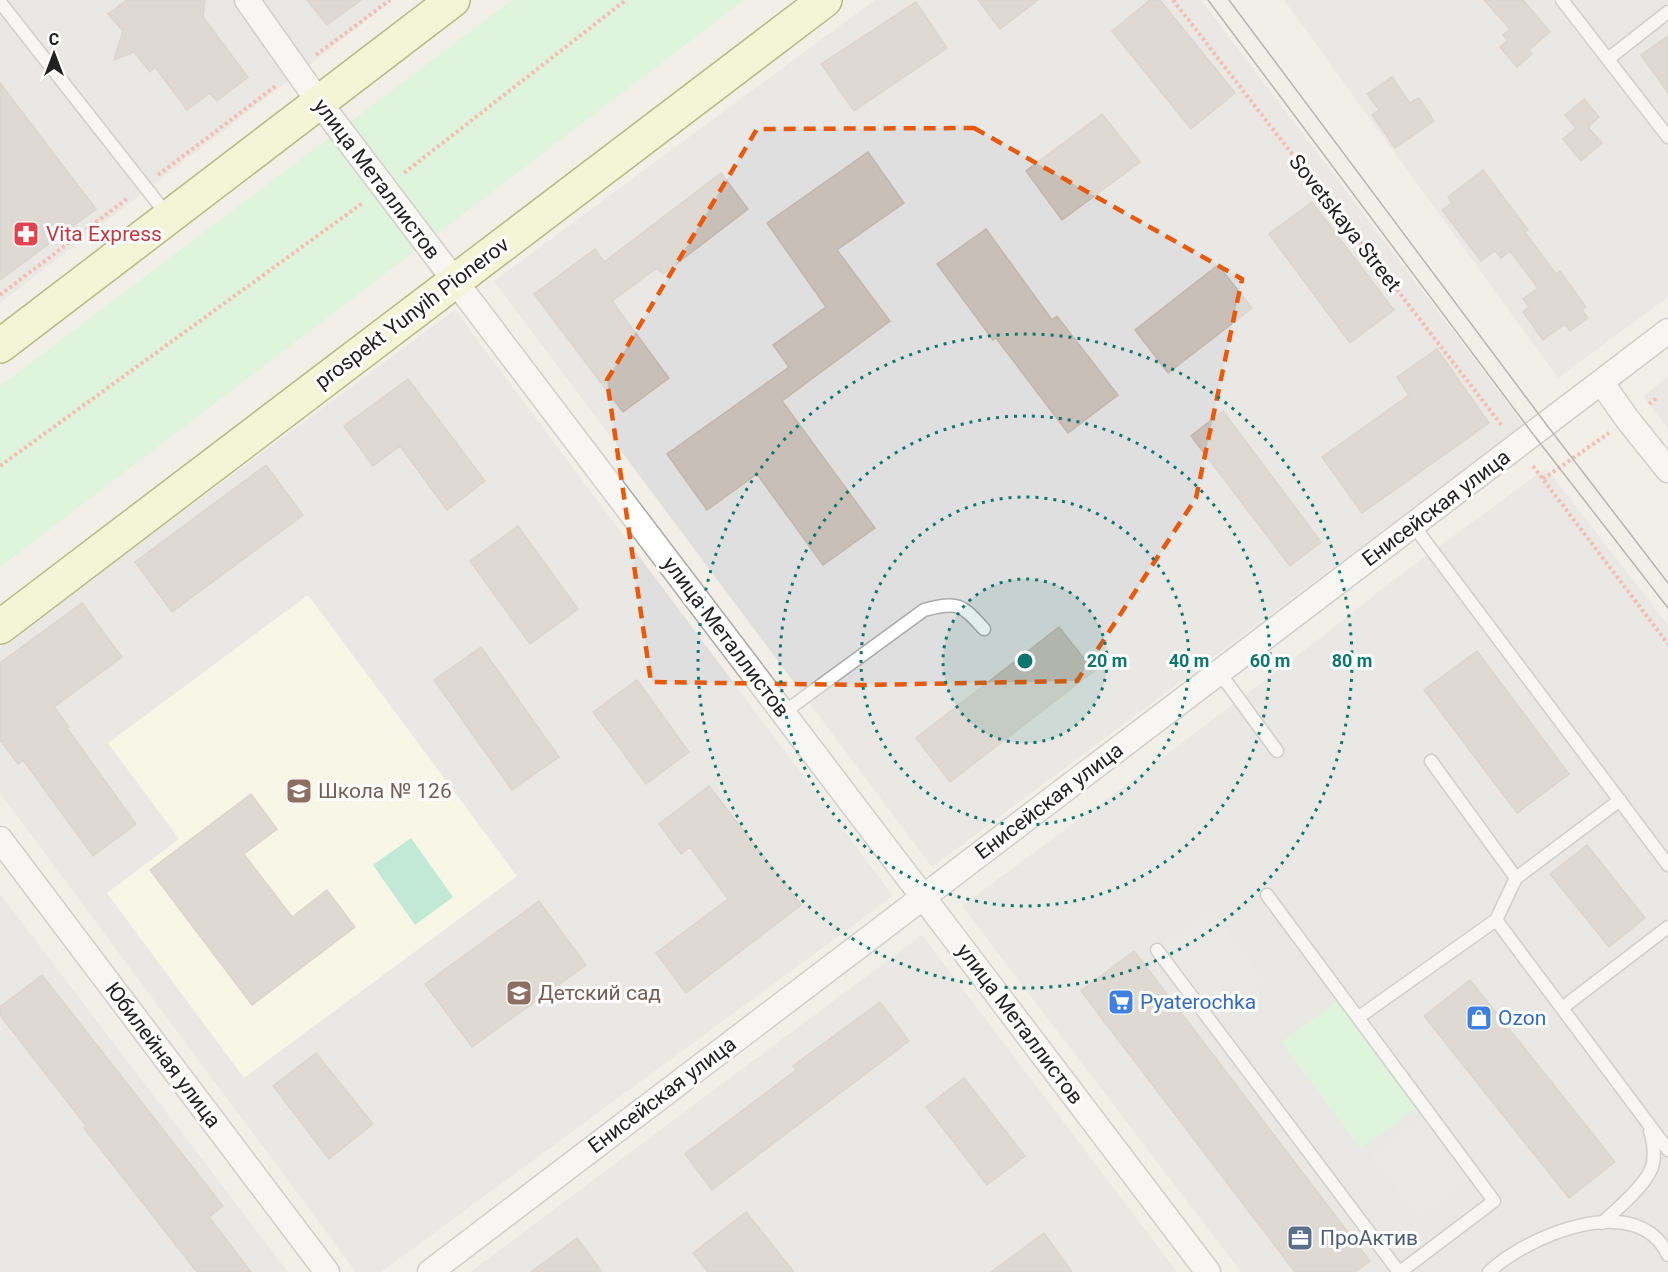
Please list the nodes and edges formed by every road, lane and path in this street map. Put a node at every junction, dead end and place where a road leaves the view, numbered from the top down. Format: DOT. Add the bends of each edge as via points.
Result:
graph roads {
  1 [pos="247,0"];
  2 [pos="390,0"];
  3 [pos="453,0"];
  4 [pos="626,0"];
  5 [pos="825,0"];
  6 [pos="1173,0"];
  7 [pos="1562,0"];
  8 [pos="0,2"];
  9 [pos="1668,12"];
  10 [pos="1608,59"];
  11 [pos="297,70"];
  12 [pos="319,102"];
  13 [pos="1668,136"];
  14 [pos="145,185"];
  15 [pos="384,188"];
  16 [pos="169,217"];
  17 [pos="454,281"];
  18 [pos="0,295"];
  19 [pos="1668,331"];
  20 [pos="0,346"];
  21 [pos="1601,382"];
  22 [pos="1658,397"];
  23 [pos="1628,420"];
  24 [pos="1517,446"];
  25 [pos="0,466"];
  26 [pos="1668,470"];
  27 [pos="1543,479"];
  28 [pos="1413,525"];
  29 [pos="0,627"];
  30 [pos="984,629"];
  31 [pos="1668,644"];
  32 [pos="1219,672"];
  33 [pos="783,713"];
  34 [pos="1277,751"];
  35 [pos="1431,761"];
  36 [pos="1620,800"];
  37 [pos="0,838"];
  38 [pos="1668,865"];
  39 [pos="1516,878"];
  40 [pos="1267,894"];
  41 [pos="923,897"];
  42 [pos="1496,920"];
  43 [pos="1668,927"];
  44 [pos="1157,950"];
  45 [pos="1563,1008"];
  46 [pos="1359,1017"];
  47 [pos="1649,1124"];
  48 [pos="1668,1150"];
  49 [pos="1602,1223"];
  50 [pos="1668,1255"];
  51 [pos="327,1272"];
  52 [pos="430,1272"];
  53 [pos="1208,1272"];
  54 [pos="1399,1272"];
  55 [pos="1489,1272"];
  1 -- 11 [label="street, улица Металлистов"];
  2 -- 11 [label="path"];
  3 -- 12 [label="street"];
  4 -- 15 [label="path"];
  5 -- 17 [label="street, prospekt Yunyih Pionerov"];
  6 -- 24 [label="path, Sovetskaya Street"];
  7 -- 10 [label="lane"];
  8 -- 14 [label="lane"];
  9 -- 10 [label="lane"];
  10 -- 13 [label="lane"];
  11 -- 12 [label="street, улица Металлистов"];
  11 -- 14 [label="path"];
  12 -- 15 [label="street, улица Металлистов"];
  12 -- 16 [label="street"];
  14 -- 16 [label="lane"];
  14 -- 18 [label="path"];
  15 -- 17 [label="street, улица Металлистов"];
  15 -- 25 [label="path"];
  16 -- 20 [label="street"];
  17 -- 29 [label="street, prospekt Yunyih Pionerov"];
  17 -- 33 [label="street, улица Металлистов"];
  19 -- 21 [label="street, Енисейская улица"];
  21 -- 23 [label="street"];
  21 -- 24 [label="street, Енисейская улица"];
  22 -- 23 [label="path"];
  23 -- 26 [label="street"];
  23 -- 27 [label="path"];
  24 -- 27 [label="path, Sovetskaya Street"];
  24 -- 28 [label="street, Енисейская улица"];
  27 -- 31 [label="path, Sovetskaya Street"];
  28 -- 32 [label="street, Енисейская улица"];
  28 -- 36 [label="lane"];
  30 -- 33 [label="lane" via="965,608 944,605 924,610"];
  32 -- 34 [label="lane"];
  32 -- 41 [label="street, Енисейская улица"];
  33 -- 41 [label="street, улица Металлистов"];
  35 -- 39 [label="lane"];
  36 -- 38 [label="lane"];
  36 -- 39 [label="lane"];
  37 -- 51 [label="street, Юбилейная улица"];
  39 -- 42 [label="lane"];
  40 -- 46 [label="lane"];
  41 -- 52 [label="street, Енисейская улица"];
  41 -- 53 [label="street, улица Металлистов"];
  42 -- 45 [label="lane"];
  42 -- 46 [label="lane"];
  43 -- 45 [label="lane"];
  44 -- 54 [label="lane"];
  45 -- 47 [label="lane"];
  46 -- 54 [label="lane" via="1494,1201"];
  47 -- 48 [label="lane"];
  47 -- 49 [label="lane" via="1653,1165 1638,1190"];
  49 -- 50 [label="lane" via="1643,1228"];
  49 -- 55 [label="lane" via="1573,1227 1535,1240"];
}
